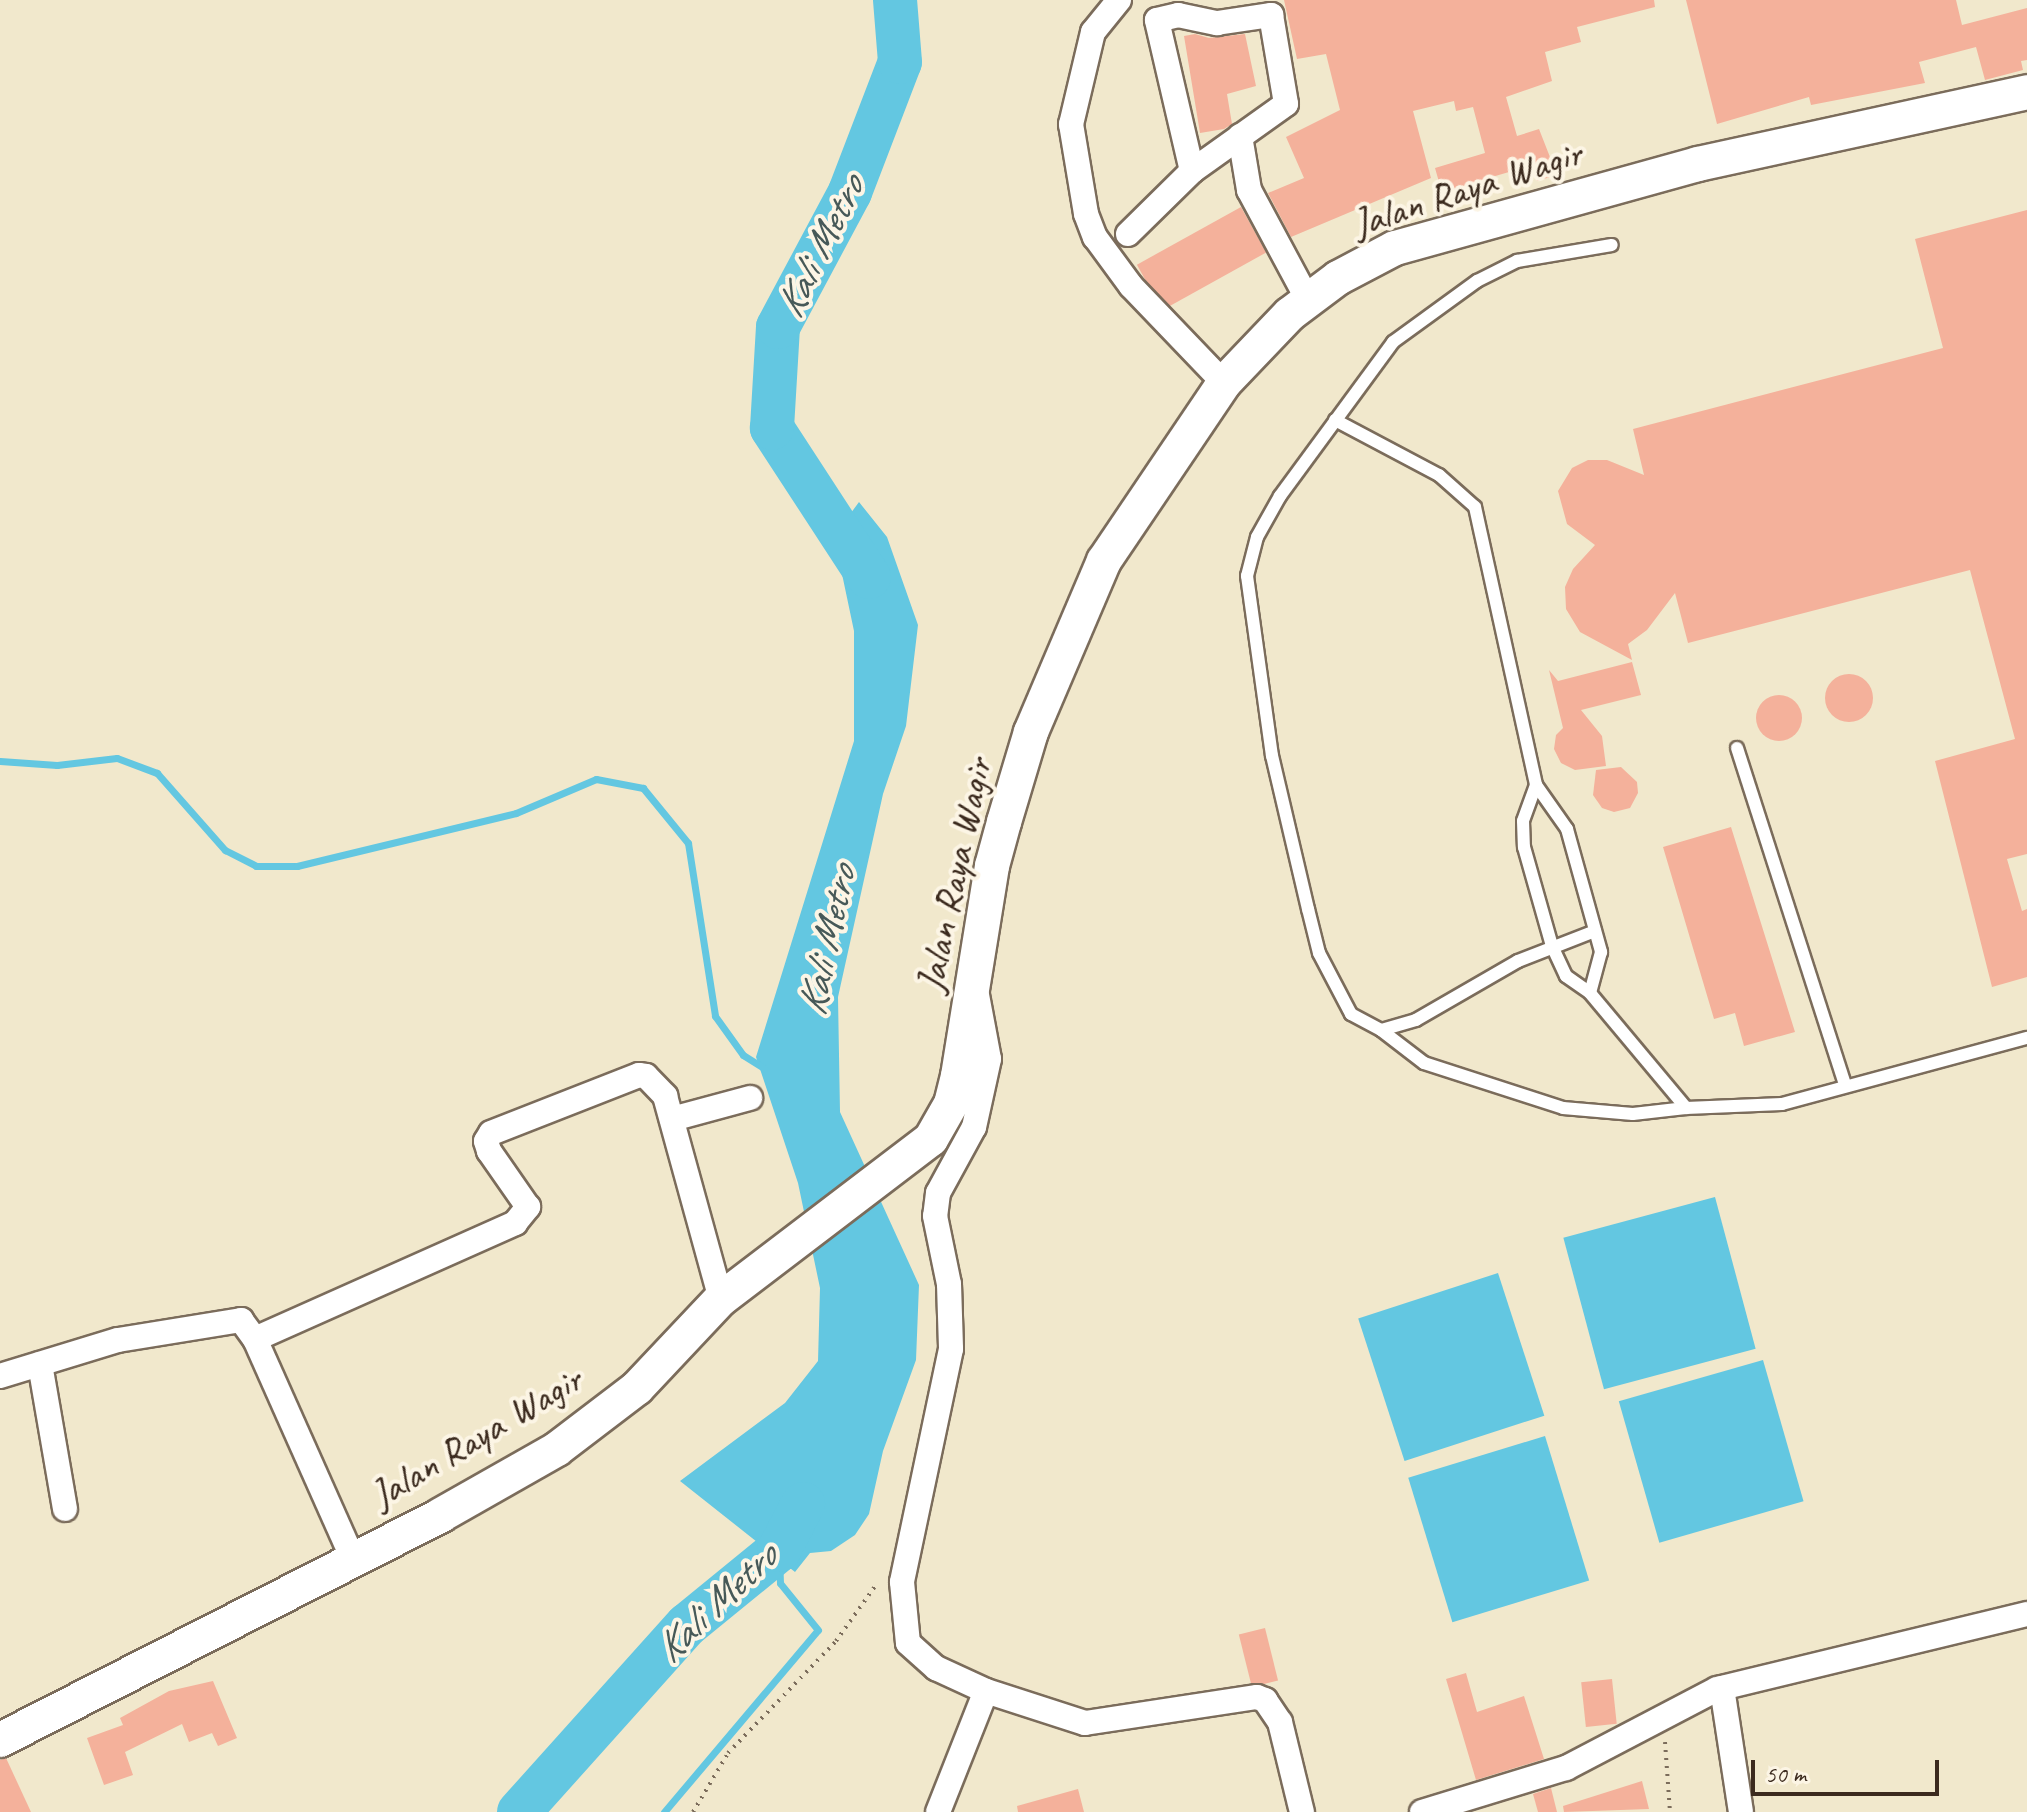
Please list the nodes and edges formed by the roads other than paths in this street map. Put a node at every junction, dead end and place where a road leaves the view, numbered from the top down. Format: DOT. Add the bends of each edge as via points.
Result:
graph roads {
  1 [pos="1119,0"];
  2 [pos="2027,92"];
  3 [pos="1240,136"];
  4 [pos="1202,164"];
  5 [pos="1249,190"];
  6 [pos="1128,234"];
  7 [pos="1612,245"];
  8 [pos="1308,300"];
  9 [pos="1224,383"];
  10 [pos="1335,420"];
  11 [pos="1737,748"];
  12 [pos="1536,785"];
  13 [pos="1595,931"];
  14 [pos="1552,946"];
  15 [pos="974,981"];
  16 [pos="1590,993"];
  17 [pos="1381,1030"];
  18 [pos="2027,1038"];
  19 [pos="1845,1084"];
  20 [pos="750,1098"];
  21 [pos="1686,1108"];
  22 [pos="672,1119"];
  23 [pos="721,1299"];
  24 [pos="255,1339"];
  25 [pos="40,1364"];
  26 [pos="0,1376"];
  27 [pos="65,1509"];
  28 [pos="353,1559"];
  29 [pos="2027,1614"];
  30 [pos="1722,1688"];
  31 [pos="986,1691"];
  32 [pos="0,1740"];
  33 [pos="938,1812"];
  34 [pos="1302,1812"];
  35 [pos="1422,1812"];
  36 [pos="1741,1812"];
  1 -- 9 [label="street" via="1093,32 1071,124 1086,214 1095,237 1131,286"];
  2 -- 8 [label="main road, Jalan Raya Wagir" via="1698,164 1395,248"];
  3 -- 4 [label="street"];
  3 -- 4 [label="street" via="1286,104 1271,15 1217,23 1178,15 1157,20"];
  3 -- 5 [label="street"];
  4 -- 5 [label="street"];
  4 -- 6 [label="street"];
  5 -- 8 [label="street"];
  7 -- 10 [label="lane" via="1517,261 1477,281 1393,342"];
  8 -- 9 [label="main road, Jalan Raya Wagir"];
  9 -- 15 [label="main road, Jalan Raya Wagir" via="1127,521 1066,647 1031,732 996,851"];
  10 -- 12 [label="lane" via="1448,481 1475,507"];
  10 -- 17 [label="lane" via="1280,496 1257,537 1247,576 1272,756 1319,953 1351,1014"];
  11 -- 19 [label="lane"];
  12 -- 13 [label="lane" via="1567,829"];
  12 -- 14 [label="lane" via="1523,821 1524,847"];
  13 -- 14 [label="lane"];
  13 -- 16 [label="lane" via="1601,952"];
  14 -- 16 [label="lane" via="1566,976"];
  14 -- 17 [label="lane" via="1416,1020"];
  15 -- 23 [label="main road, Jalan Raya Wagir" via="951,1104 931,1139"];
  15 -- 31 [label="street" via="989,1059 974,1127 938,1193 935,1216 949,1284 951,1349 902,1582 908,1643 936,1668"];
  16 -- 21 [label="lane"];
  17 -- 21 [label="lane" via="1424,1063 1563,1108 1633,1114"];
  18 -- 19 [label="lane"];
  19 -- 21 [label="lane" via="1782,1104"];
  20 -- 22 [label="street"];
  22 -- 23 [label="street"];
  22 -- 24 [label="street" via="656,1084 639,1075 498,1128 486,1141 528,1207 524,1216"];
  23 -- 28 [label="main road, Jalan Raya Wagir" via="601,1419 498,1485"];
  24 -- 25 [label="street" via="248,1325 234,1320 118,1340"];
  24 -- 28 [label="street"];
  25 -- 26 [label="street"];
  25 -- 27 [label="street"];
  28 -- 32 [label="main road, Jalan Raya Wagir"];
  29 -- 30 [label="street"];
  30 -- 35 [label="street" via="1566,1768"];
  30 -- 36 [label="street"];
  31 -- 33 [label="street"];
  31 -- 34 [label="street" via="1085,1723 1265,1700 1280,1722"];
}
